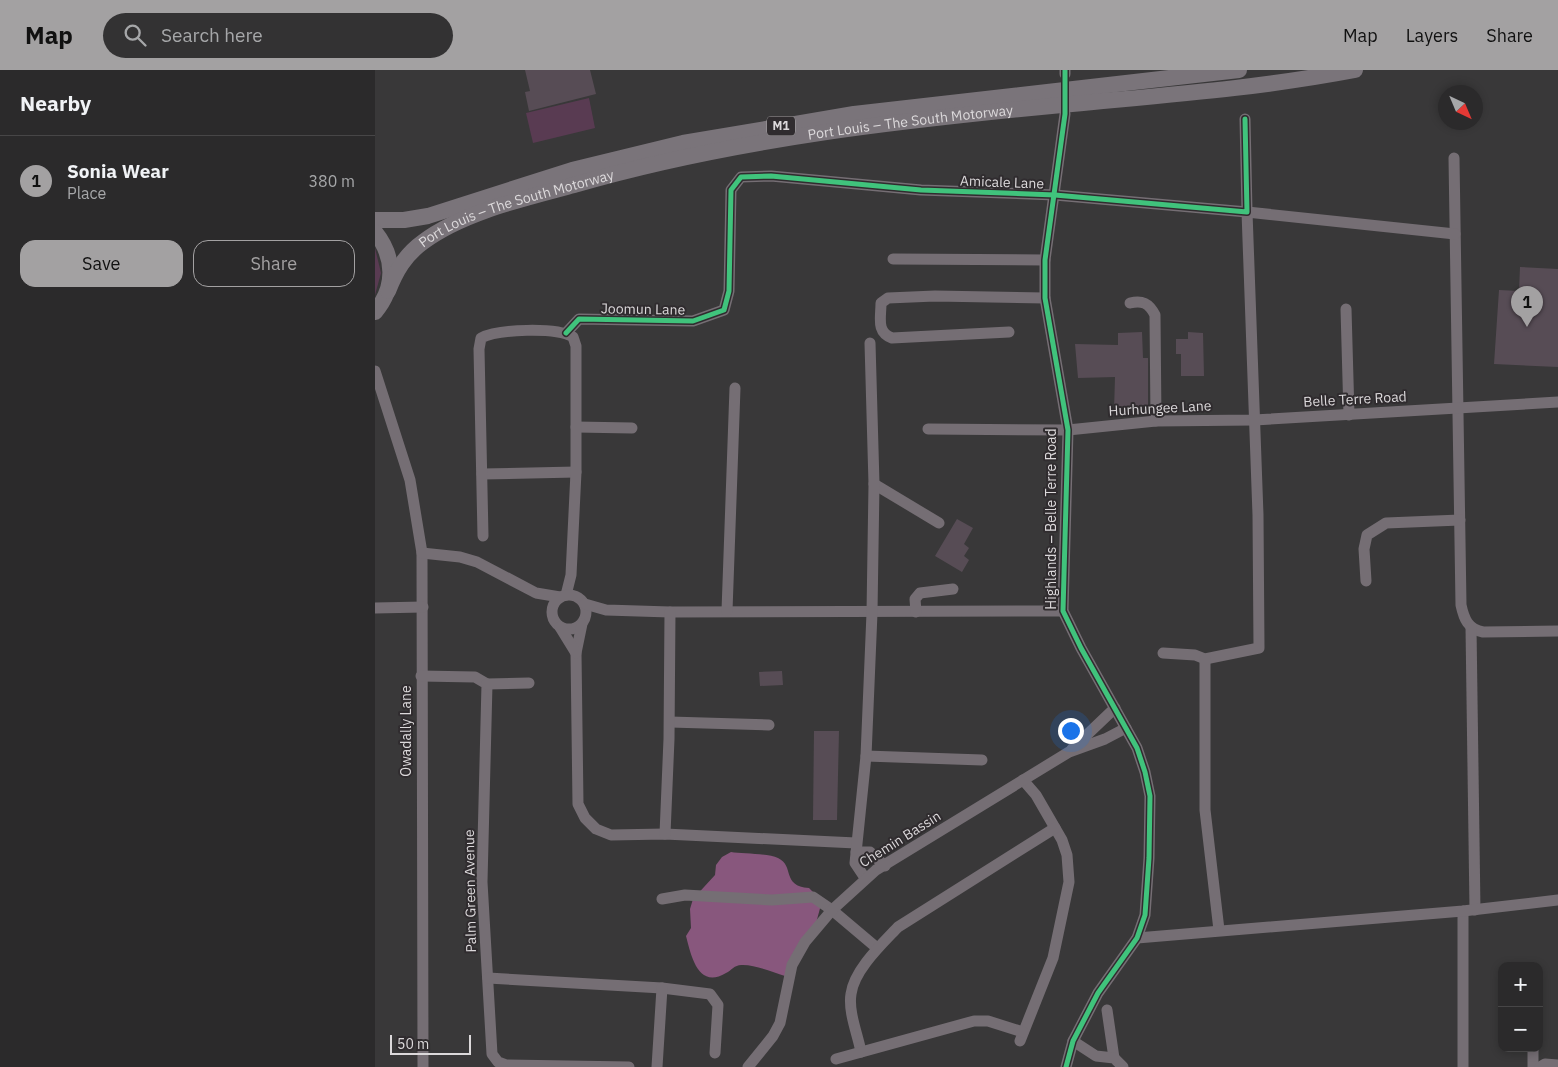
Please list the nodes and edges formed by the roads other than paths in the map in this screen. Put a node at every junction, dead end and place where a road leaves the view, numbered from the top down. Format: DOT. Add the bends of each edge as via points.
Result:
graph roads {
  1 [pos="1239,70"];
  2 [pos="1355,70"];
  3 [pos="1065,114"];
  4 [pos="1245,120"];
  5 [pos="1454,158"];
  6 [pos="731,190"];
  7 [pos="1055,195"];
  8 [pos="1247,212"];
  9 [pos="375,220"];
  10 [pos="375,232"];
  11 [pos="1455,234"];
  12 [pos="893,260"];
  13 [pos="1045,260"];
  14 [pos="388,291"];
  15 [pos="1045,298"];
  16 [pos="1130,303"];
  17 [pos="1346,309"];
  18 [pos="375,312"];
  19 [pos="1009,332"];
  20 [pos="566,333"];
  21 [pos="870,343"];
  22 [pos="375,371"];
  23 [pos="375,388"];
  24 [pos="735,388"];
  25 [pos="384,401"];
  26 [pos="1558,402"];
  27 [pos="1458,408"];
  28 [pos="1349,414"];
  29 [pos="1254,420"];
  30 [pos="1157,421"];
  31 [pos="576,427"];
  32 [pos="632,428"];
  33 [pos="928,429"];
  34 [pos="1068,430"];
  35 [pos="576,472"];
  36 [pos="482,474"];
  37 [pos="874,484"];
  38 [pos="1460,520"];
  39 [pos="939,523"];
  40 [pos="483,536"];
  41 [pos="422,553"];
  42 [pos="571,574"];
  43 [pos="1366,581"];
  44 [pos="953,588"];
  45 [pos="536,593"];
  46 [pos="563,596"];
  47 [pos="583,601"];
  48 [pos="423,607"];
  49 [pos="375,608"];
  50 [pos="606,610"];
  51 [pos="727,610"];
  52 [pos="1063,611"];
  53 [pos="670,612"];
  54 [pos="916,612"];
  55 [pos="872,613"];
  56 [pos="553,617"];
  57 [pos="584,622"];
  58 [pos="560,627"];
  59 [pos="1471,627"];
  60 [pos="1558,631"];
  61 [pos="576,653"];
  62 [pos="1163,653"];
  63 [pos="1205,659"];
  64 [pos="421,676"];
  65 [pos="487,684"];
  66 [pos="529,684"];
  67 [pos="1115,708"];
  68 [pos="670,722"];
  69 [pos="769,725"];
  70 [pos="1126,728"];
  71 [pos="1069,752"];
  72 [pos="867,756"];
  73 [pos="982,760"];
  74 [pos="1023,780"];
  75 [pos="1055,828"];
  76 [pos="665,834"];
  77 [pos="856,847"];
  78 [pos="885,866"];
  79 [pos="865,878"];
  80 [pos="663,899"];
  81 [pos="1558,900"];
  82 [pos="832,910"];
  83 [pos="1475,910"];
  84 [pos="1463,911"];
  85 [pos="1219,930"];
  86 [pos="1137,938"];
  87 [pos="877,948"];
  88 [pos="489,978"];
  89 [pos="663,988"];
  90 [pos="1107,1010"];
  91 [pos="1073,1041"];
  92 [pos="861,1052"];
  93 [pos="1533,1052"];
  94 [pos="715,1054"];
  95 [pos="1114,1058"];
  96 [pos="836,1059"];
  97 [pos="1558,1065"];
  98 [pos="423,1067"];
  99 [pos="629,1067"];
  100 [pos="657,1067"];
  101 [pos="748,1067"];
  102 [pos="1066,1067"];
  103 [pos="1123,1067"];
  104 [pos="1463,1067"];
  105 [pos="1533,1067"];
  106 [pos="1540,1067"];
  1 -- 9 [label="highway, Port Louis – The South Motorway / M1" via="929,104 759,130 628,155 428,216"];
  2 -- 14 [label="highway, Port Louis – The South Motorway / M1" via="1204,91 907,121 710,152 633,169 480,214 438,231 403,261"];
  3 -- 7 [label="street, Highlands – Belle Terre Road"];
  4 -- 8 [label="street"];
  5 -- 11 [label="street"];
  6 -- 7 [label="street, Amicale Lane" via="741,177 771,176 921,190"];
  6 -- 20 [label="street, Joomun Lane" via="729,291 724,310 693,321 579,319"];
  7 -- 8 [label="street, Amicale Lane"];
  7 -- 13 [label="street, Highlands – Belle Terre Road"];
  8 -- 11 [label="street, Amicale Lane"];
  8 -- 29 [label="street"];
  10 -- 14 [label="highway, M1" via="389,257"];
  11 -- 27 [label="street"];
  12 -- 13 [label="street"];
  13 -- 15 [label="street, Highlands – Belle Terre Road"];
  14 -- 18 [label="highway, M1"];
  15 -- 19 [label="street" via="935,296 888,298 881,303 880,328 884,335 892,338"];
  15 -- 34 [label="street, Highlands – Belle Terre Road"];
  16 -- 30 [label="street" via="1140,301 1151,306 1155,315"];
  17 -- 28 [label="street"];
  20 -- 31 [label="street" via="573,337 575,346"];
  20 -- 36 [label="street" via="490,333 481,338"];
  21 -- 37 [label="street"];
  22 -- 25 [label="street"];
  23 -- 25 [label="street"];
  24 -- 51 [label="street"];
  25 -- 41 [label="street, Owadally Lane" via="410,480"];
  26 -- 27 [label="street, Belle Terre Road"];
  27 -- 28 [label="street, Belle Terre Road"];
  27 -- 38 [label="street"];
  28 -- 29 [label="street, Belle Terre Road"];
  29 -- 30 [label="street, Hurhungee Lane"];
  29 -- 63 [label="street" via="1259,648"];
  30 -- 34 [label="street, Hurhungee Lane"];
  31 -- 32 [label="street"];
  31 -- 35 [label="street"];
  33 -- 34 [label="street, Hurhungee Lane"];
  34 -- 52 [label="street, Highlands – Belle Terre Road"];
  35 -- 36 [label="street"];
  35 -- 42 [label="street"];
  36 -- 40 [label="street"];
  37 -- 39 [label="street"];
  37 -- 55 [label="street"];
  38 -- 43 [label="street" via="1386,523 1367,535 1364,549"];
  38 -- 59 [label="street" via="1461,604 1464,618"];
  41 -- 45 [label="street" via="477,562"];
  41 -- 48 [label="street, Owadally Lane"];
  42 -- 46 [label="street"];
  42 -- 47 [label="street"];
  44 -- 54 [label="street" via="920,593 915,599"];
  45 -- 46 [label="street"];
  45 -- 56 [label="street"];
  46 -- 47 [label="street"];
  46 -- 56 [label="street" via="552,608"];
  47 -- 50 [label="street"];
  47 -- 57 [label="street"];
  48 -- 49 [label="street"];
  48 -- 64 [label="street, Owadally Lane"];
  50 -- 53 [label="street"];
  50 -- 57 [label="street"];
  51 -- 53 [label="street"];
  51 -- 55 [label="street"];
  52 -- 54 [label="street"];
  52 -- 67 [label="street, Highlands – Belle Terre Road"];
  53 -- 68 [label="street"];
  54 -- 55 [label="street"];
  55 -- 72 [label="street"];
  56 -- 58 [label="street"];
  57 -- 58 [label="street" via="574,629"];
  57 -- 61 [label="street"];
  58 -- 61 [label="street"];
  59 -- 60 [label="street" via="1495,632"];
  59 -- 83 [label="street"];
  61 -- 76 [label="street" via="578,804 596,829 611,835"];
  62 -- 63 [label="street" via="1195,655"];
  63 -- 85 [label="street" via="1205,810"];
  64 -- 65 [label="street" via="475,677"];
  64 -- 98 [label="street, Owadally Lane"];
  65 -- 66 [label="street"];
  65 -- 88 [label="street, Palm Green Avenue" via="482,882"];
  67 -- 70 [label="street, Highlands – Belle Terre Road"];
  67 -- 71 [label="street"];
  68 -- 69 [label="street"];
  68 -- 76 [label="street"];
  70 -- 71 [label="street"];
  70 -- 86 [label="street, Highlands – Belle Terre Road" via="1145,772 1149,796 1148,886 1145,915"];
  71 -- 74 [label="street, Chemin Bassin"];
  72 -- 73 [label="street"];
  72 -- 77 [label="street"];
  74 -- 75 [label="street"];
  74 -- 78 [label="street, Chemin Bassin"];
  75 -- 87 [label="street" via="898,927"];
  75 -- 92 [label="street" via="1067,855 1069,882 1053,958 1021,1037 988,1021 974,1021"];
  76 -- 77 [label="street"];
  77 -- 78 [label="street" via="871,852"];
  77 -- 79 [label="street" via="855,863"];
  78 -- 79 [label="street, Chemin Bassin"];
  79 -- 82 [label="street, Chemin Bassin"];
  80 -- 82 [label="street" via="685,895 772,900 813,897"];
  81 -- 83 [label="street"];
  82 -- 87 [label="street"];
  82 -- 101 [label="street, Chemin Bassin" via="805,942 792,965 780,1023"];
  83 -- 84 [label="street"];
  84 -- 85 [label="street"];
  84 -- 104 [label="street"];
  85 -- 86 [label="street"];
  86 -- 91 [label="street, Highlands – Belle Terre Road" via="1097,993"];
  87 -- 92 [label="street" via="851,993"];
  88 -- 89 [label="street"];
  88 -- 99 [label="street, Palm Green Avenue" via="490,1043 498,1062 506,1065"];
  89 -- 94 [label="street" via="710,994 716,999"];
  89 -- 100 [label="street"];
  90 -- 95 [label="street"];
  91 -- 95 [label="street" via="1096,1056"];
  91 -- 102 [label="street, Highlands – Belle Terre Road"];
  92 -- 96 [label="street"];
  93 -- 105 [label="street"];
  95 -- 103 [label="street"];
  97 -- 106 [label="street"];
}
